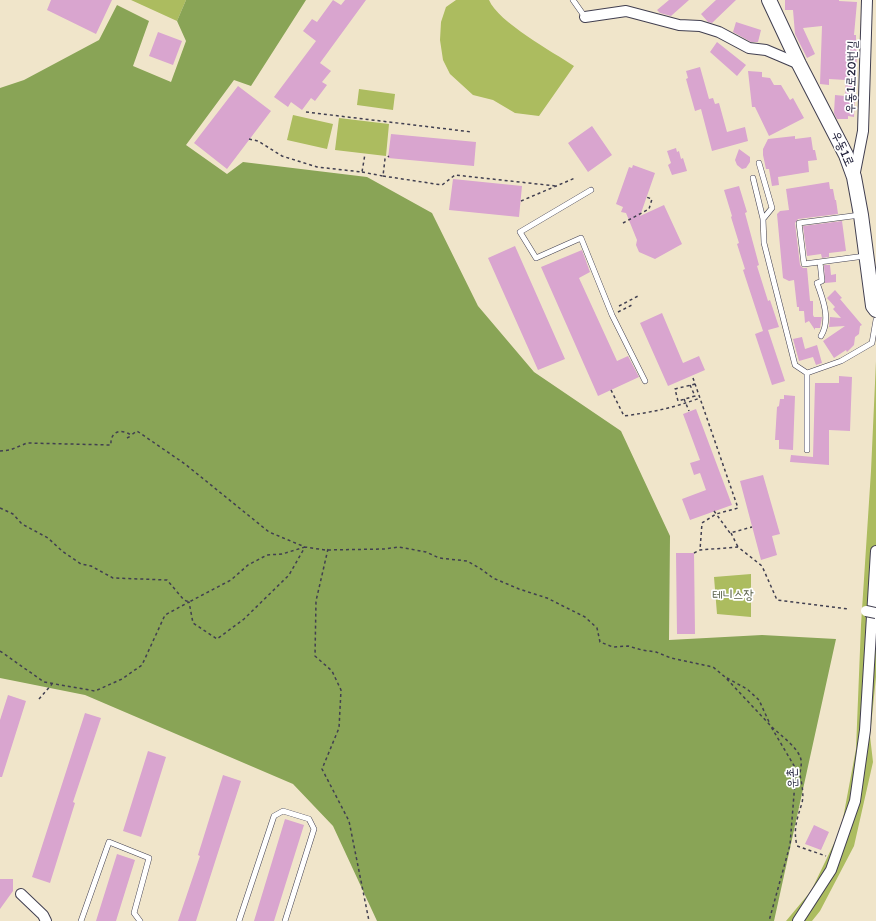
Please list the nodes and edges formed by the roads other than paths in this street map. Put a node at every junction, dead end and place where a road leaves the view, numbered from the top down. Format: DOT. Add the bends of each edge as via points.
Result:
graph roads {
  1 [pos="573,0"];
  2 [pos="769,0"];
  3 [pos="867,0"];
  4 [pos="585,17"];
  5 [pos="799,64"];
  6 [pos="759,163"];
  7 [pos="854,177"];
  8 [pos="753,178"];
  9 [pos="591,190"];
  10 [pos="861,215"];
  11 [pos="763,219"];
  12 [pos="868,256"];
  13 [pos="820,262"];
  14 [pos="876,310"];
  15 [pos="876,320"];
  16 [pos="821,336"];
  17 [pos="807,374"];
  18 [pos="645,381"];
  19 [pos="807,450"];
  20 [pos="876,551"];
  21 [pos="866,611"];
  22 [pos="876,613"];
  23 [pos="21,894"];
  24 [pos="46,921"];
  25 [pos="81,921"];
  26 [pos="140,921"];
  27 [pos="239,921"];
  28 [pos="285,921"];
  29 [pos="798,921"];
  1 -- 4 [label="lane"];
  2 -- 5 [label="street, 우동1로"];
  3 -- 7 [label="street, 우동1로20번길" via="863,131"];
  4 -- 5 [label="street" via="626,11 679,25 700,26 719,32 749,48 766,50"];
  5 -- 7 [label="street, 우동1로" via="846,155"];
  6 -- 11 [label="lane" via="772,208"];
  7 -- 10 [label="street, 우동1로"];
  8 -- 11 [label="lane"];
  9 -- 18 [label="lane" via="520,232 536,258 581,238 612,315"];
  10 -- 12 [label="street, 우동1로"];
  10 -- 13 [label="lane" via="799,223 804,264"];
  11 -- 17 [label="lane" via="764,243 795,365"];
  12 -- 13 [label="lane"];
  12 -- 14 [label="street, 우동1로" via="873,306"];
  13 -- 16 [label="lane" via="822,281 817,283 825,304 826,316 825,330"];
  15 -- 17 [label="lane" via="872,343 841,361"];
  17 -- 19 [label="lane"];
  20 -- 29 [label="street" via="865,730 855,801 831,870"];
  21 -- 22 [label="street, bridge"];
  23 -- 24 [label="street"];
  25 -- 26 [label="lane" via="109,842 149,858 134,913"];
  27 -- 28 [label="lane" via="274,816 283,811 309,819 314,829"];
}
